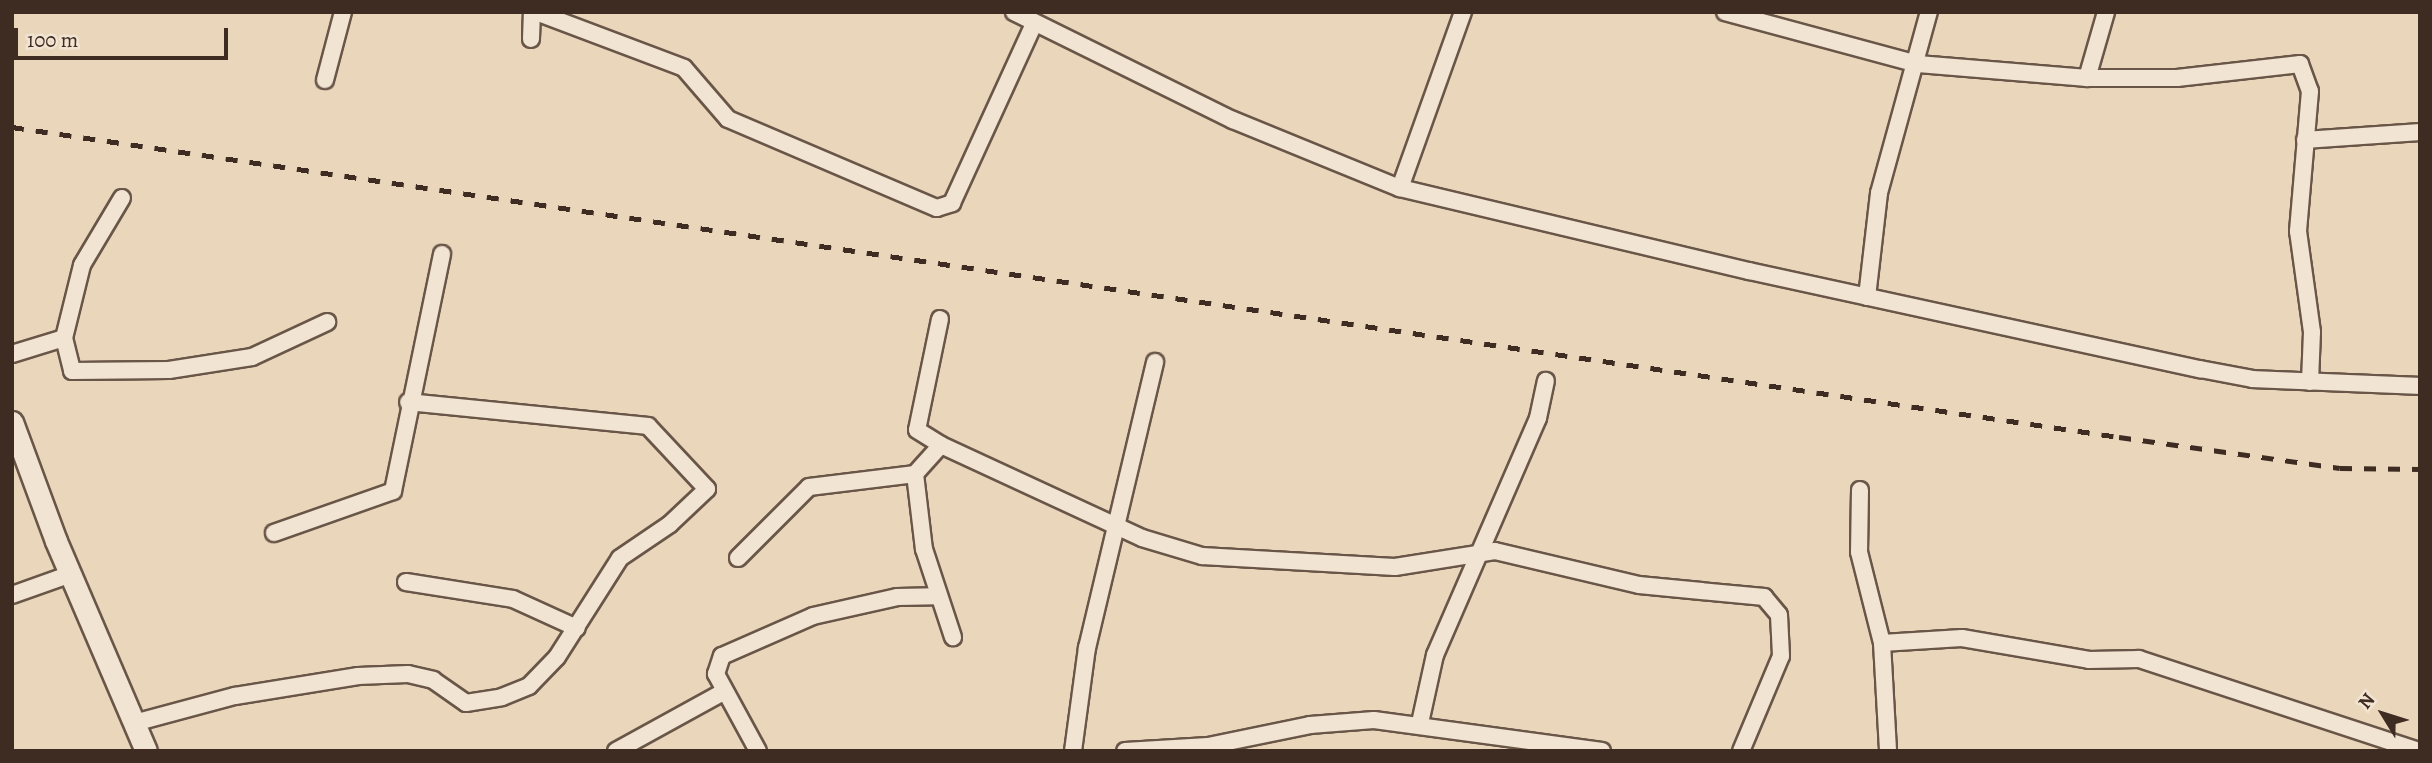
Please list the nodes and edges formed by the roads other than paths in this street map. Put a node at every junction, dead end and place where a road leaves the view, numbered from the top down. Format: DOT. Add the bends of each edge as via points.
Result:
graph roads {
  1 [pos="343,12"];
  2 [pos="1014,12"];
  3 [pos="1463,12"];
  4 [pos="1725,12"];
  5 [pos="1929,12"];
  6 [pos="2106,12"];
  7 [pos="534,13"];
  8 [pos="1032,26"];
  9 [pos="531,39"];
  10 [pos="1918,64"];
  11 [pos="2087,78"];
  12 [pos="326,80"];
  13 [pos="2420,132"];
  14 [pos="2305,140"];
  15 [pos="1401,188"];
  16 [pos="122,198"];
  17 [pos="442,254"];
  18 [pos="1867,298"];
  19 [pos="940,319"];
  20 [pos="327,322"];
  21 [pos="64,338"];
  22 [pos="12,354"];
  23 [pos="1154,362"];
  24 [pos="1546,381"];
  25 [pos="2310,382"];
  26 [pos="2420,386"];
  27 [pos="408,402"];
  28 [pos="12,422"];
  29 [pos="941,445"];
  30 [pos="915,474"];
  31 [pos="1860,490"];
  32 [pos="1117,527"];
  33 [pos="274,533"];
  34 [pos="1480,550"];
  35 [pos="738,558"];
  36 [pos="71,574"];
  37 [pos="406,582"];
  38 [pos="12,595"];
  39 [pos="936,596"];
  40 [pos="577,628"];
  41 [pos="953,636"];
  42 [pos="1882,643"];
  43 [pos="725,691"];
  44 [pos="134,723"];
  45 [pos="1420,723"];
  46 [pos="146,751"];
  47 [pos="616,751"];
  48 [pos="758,751"];
  49 [pos="1073,751"];
  50 [pos="1125,751"];
  51 [pos="1602,751"];
  52 [pos="1741,751"];
  53 [pos="1888,751"];
  54 [pos="2419,751"];
  1 -- 12 [label="street"];
  2 -- 8 [label="street"];
  3 -- 15 [label="street"];
  4 -- 10 [label="street"];
  5 -- 10 [label="street"];
  6 -- 11 [label="street"];
  7 -- 8 [label="street" via="684,68 728,118 937,208 952,203"];
  7 -- 9 [label="street"];
  8 -- 15 [label="street" via="1298,148"];
  10 -- 11 [label="street"];
  10 -- 18 [label="street" via="1879,193"];
  11 -- 14 [label="street" via="2177,78 2300,64 2310,91"];
  13 -- 14 [label="street"];
  14 -- 25 [label="street" via="2298,231 2312,332"];
  15 -- 18 [label="street"];
  16 -- 21 [label="street" via="82,265"];
  17 -- 27 [label="street"];
  18 -- 25 [label="street" via="2200,369"];
  19 -- 29 [label="street" via="917,430"];
  20 -- 21 [label="street" via="311,324 252,357 169,370 72,371"];
  21 -- 22 [label="street"];
  23 -- 32 [label="street"];
  24 -- 34 [label="street" via="1538,418"];
  25 -- 26 [label="street"];
  27 -- 33 [label="street" via="393,491"];
  27 -- 40 [label="street" via="648,426 702,479 707,489 670,524 620,558"];
  28 -- 36 [label="street"];
  29 -- 30 [label="street"];
  29 -- 32 [label="street"];
  30 -- 35 [label="street" via="809,487"];
  30 -- 39 [label="street"];
  31 -- 42 [label="street" via="1859,552"];
  32 -- 34 [label="street" via="1231,561 1395,567"];
  32 -- 49 [label="street" via="1087,648"];
  34 -- 45 [label="street" via="1435,655"];
  34 -- 52 [label="street" via="1511,552 1639,585 1771,602 1779,615 1781,656"];
  36 -- 38 [label="street"];
  36 -- 44 [label="street"];
  37 -- 40 [label="street" via="513,599"];
  39 -- 41 [label="street"];
  39 -- 43 [label="street" via="897,597 795,622 722,656 715,666"];
  40 -- 44 [label="street" via="529,686 502,697 466,703 433,680 408,674 358,676 235,696"];
  42 -- 53 [label="street"];
  42 -- 54 [label="street" via="1962,638 2089,660 2139,659"];
  43 -- 47 [label="street"];
  43 -- 48 [label="street"];
  44 -- 46 [label="street"];
  45 -- 50 [label="street" via="1335,722 1208,746"];
  45 -- 51 [label="street"];
}
